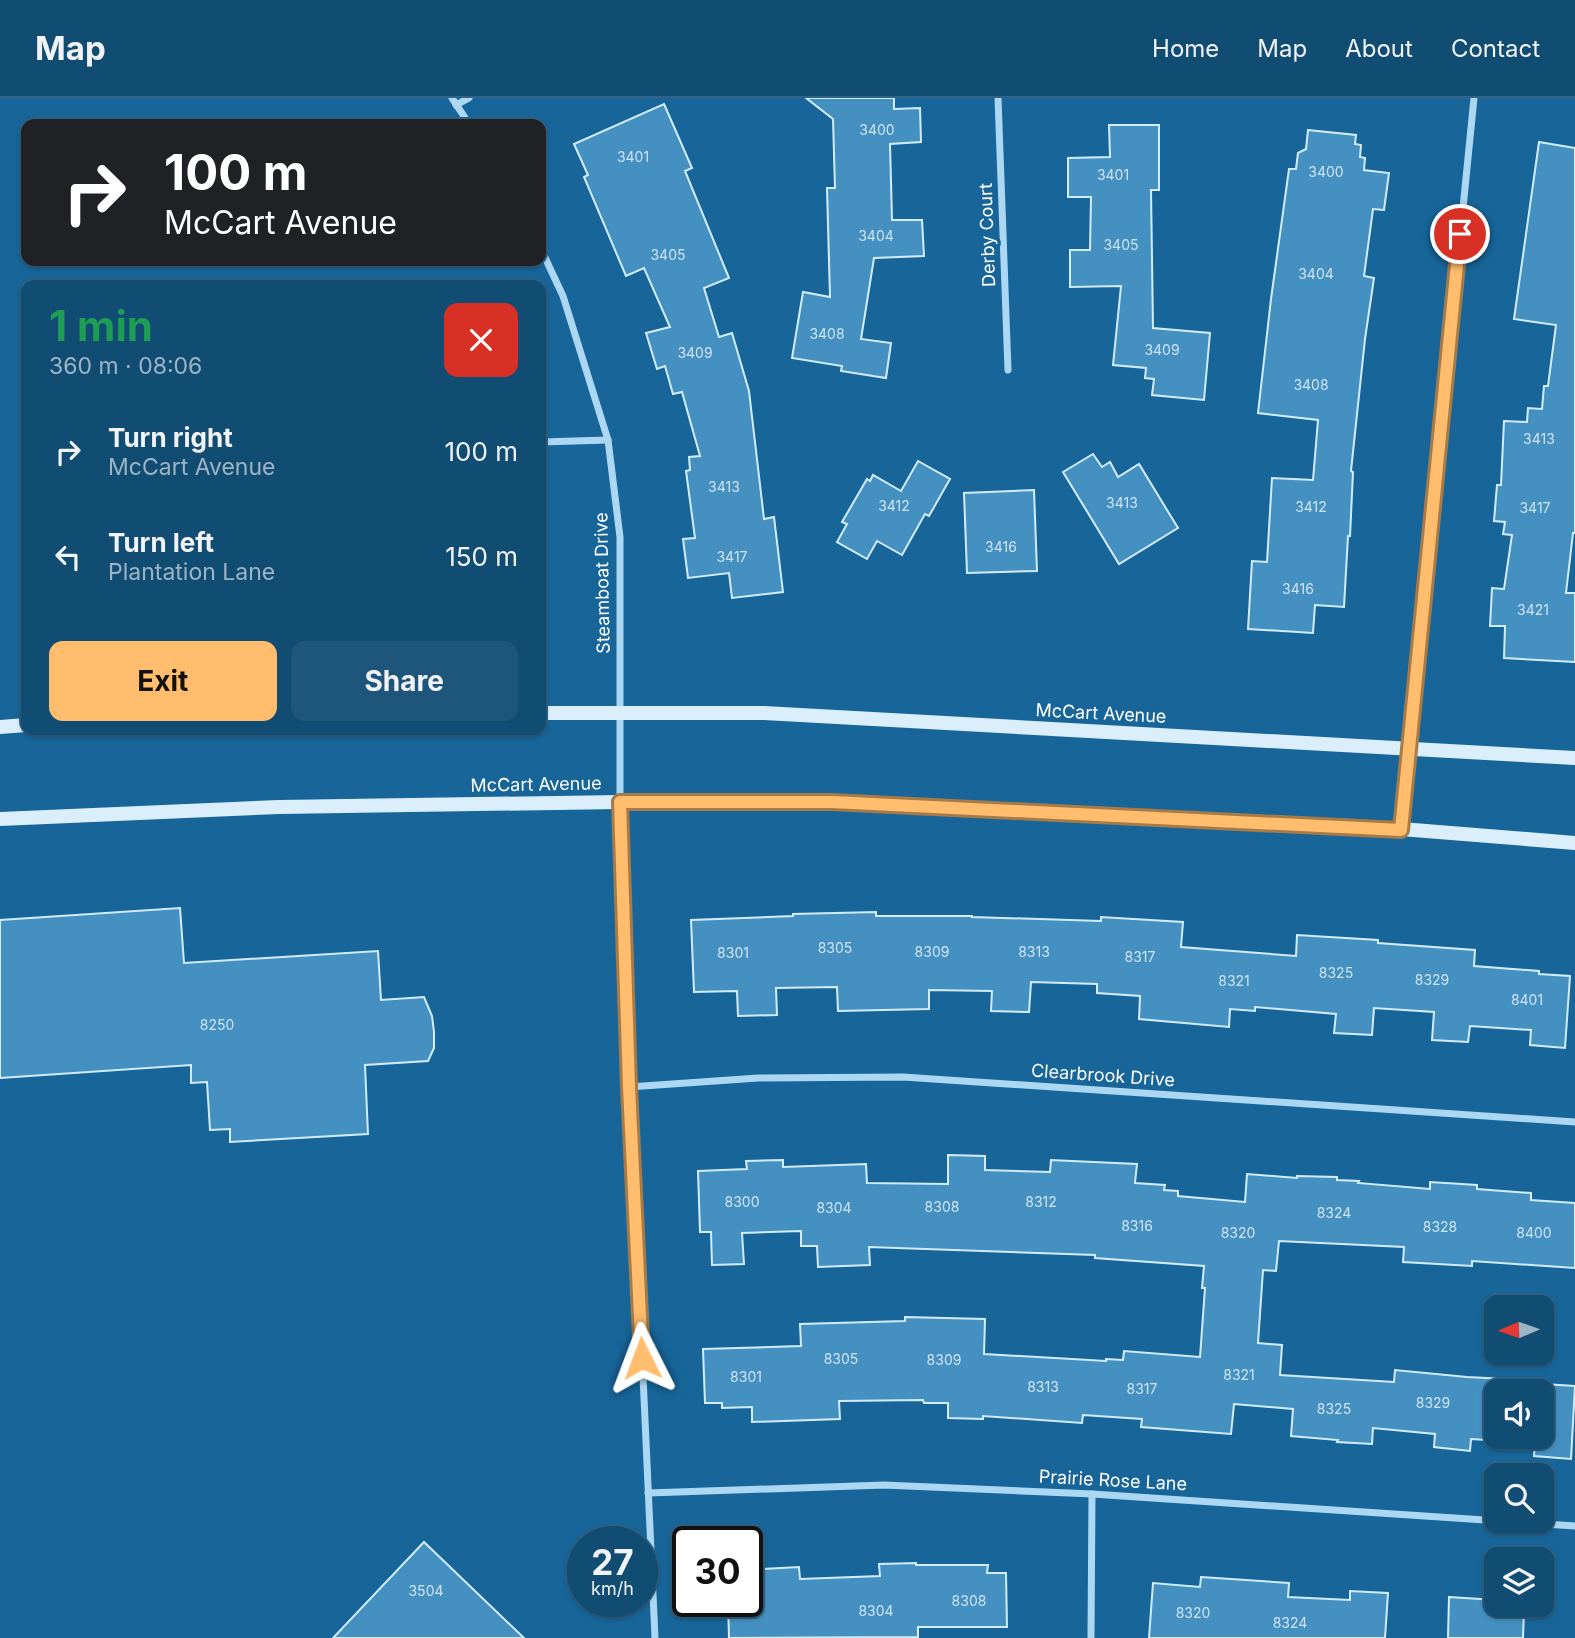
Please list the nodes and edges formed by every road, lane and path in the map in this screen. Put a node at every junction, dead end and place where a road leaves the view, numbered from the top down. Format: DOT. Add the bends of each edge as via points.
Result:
graph roads {
  1 [pos="469,98"];
  2 [pos="998,98"];
  3 [pos="1474,98"];
  4 [pos="454,101"];
  5 [pos="466,119"];
  6 [pos="546,260"];
  7 [pos="1008,370"];
  8 [pos="608,440"];
  9 [pos="546,442"];
  10 [pos="546,713"];
  11 [pos="620,713"];
  12 [pos="21,725"];
  13 [pos="0,726"];
  14 [pos="1409,749"];
  15 [pos="1575,758"];
  16 [pos="620,802"];
  17 [pos="0,819"];
  18 [pos="1401,830"];
  19 [pos="1575,843"];
  20 [pos="629,1087"];
  21 [pos="1575,1122"];
  22 [pos="648,1493"];
  23 [pos="1092,1494"];
  24 [pos="1575,1526"];
  25 [pos="655,1638"];
  26 [pos="1091,1638"];
  1 -- 4 [label="street"];
  2 -- 7 [label="street, Derby Court"];
  3 -- 14 [label="street"];
  4 -- 5 [label="street"];
  6 -- 8 [label="street, Steamboat Drive" via="563,296"];
  8 -- 9 [label="street"];
  8 -- 11 [label="street, Steamboat Drive" via="620,537"];
  10 -- 11 [label="main road, McCart Avenue"];
  11 -- 14 [label="main road, McCart Avenue" via="764,713"];
  11 -- 16 [label="street, Steamboat Drive"];
  12 -- 13 [label="main road"];
  14 -- 15 [label="main road, McCart Avenue"];
  14 -- 18 [label="street"];
  16 -- 17 [label="main road, McCart Avenue" via="279,807"];
  16 -- 18 [label="main road, McCart Avenue" via="832,802"];
  16 -- 20 [label="street, Steamboat Drive"];
  18 -- 19 [label="main road, McCart Avenue"];
  20 -- 21 [label="street, Clearbrook Drive" via="758,1078 903,1077"];
  20 -- 22 [label="street, Steamboat Drive"];
  22 -- 23 [label="street, Prairie Rose Lane" via="884,1485"];
  22 -- 25 [label="street, Steamboat Drive"];
  23 -- 24 [label="street, Prairie Rose Lane"];
  23 -- 26 [label="street"];
}
